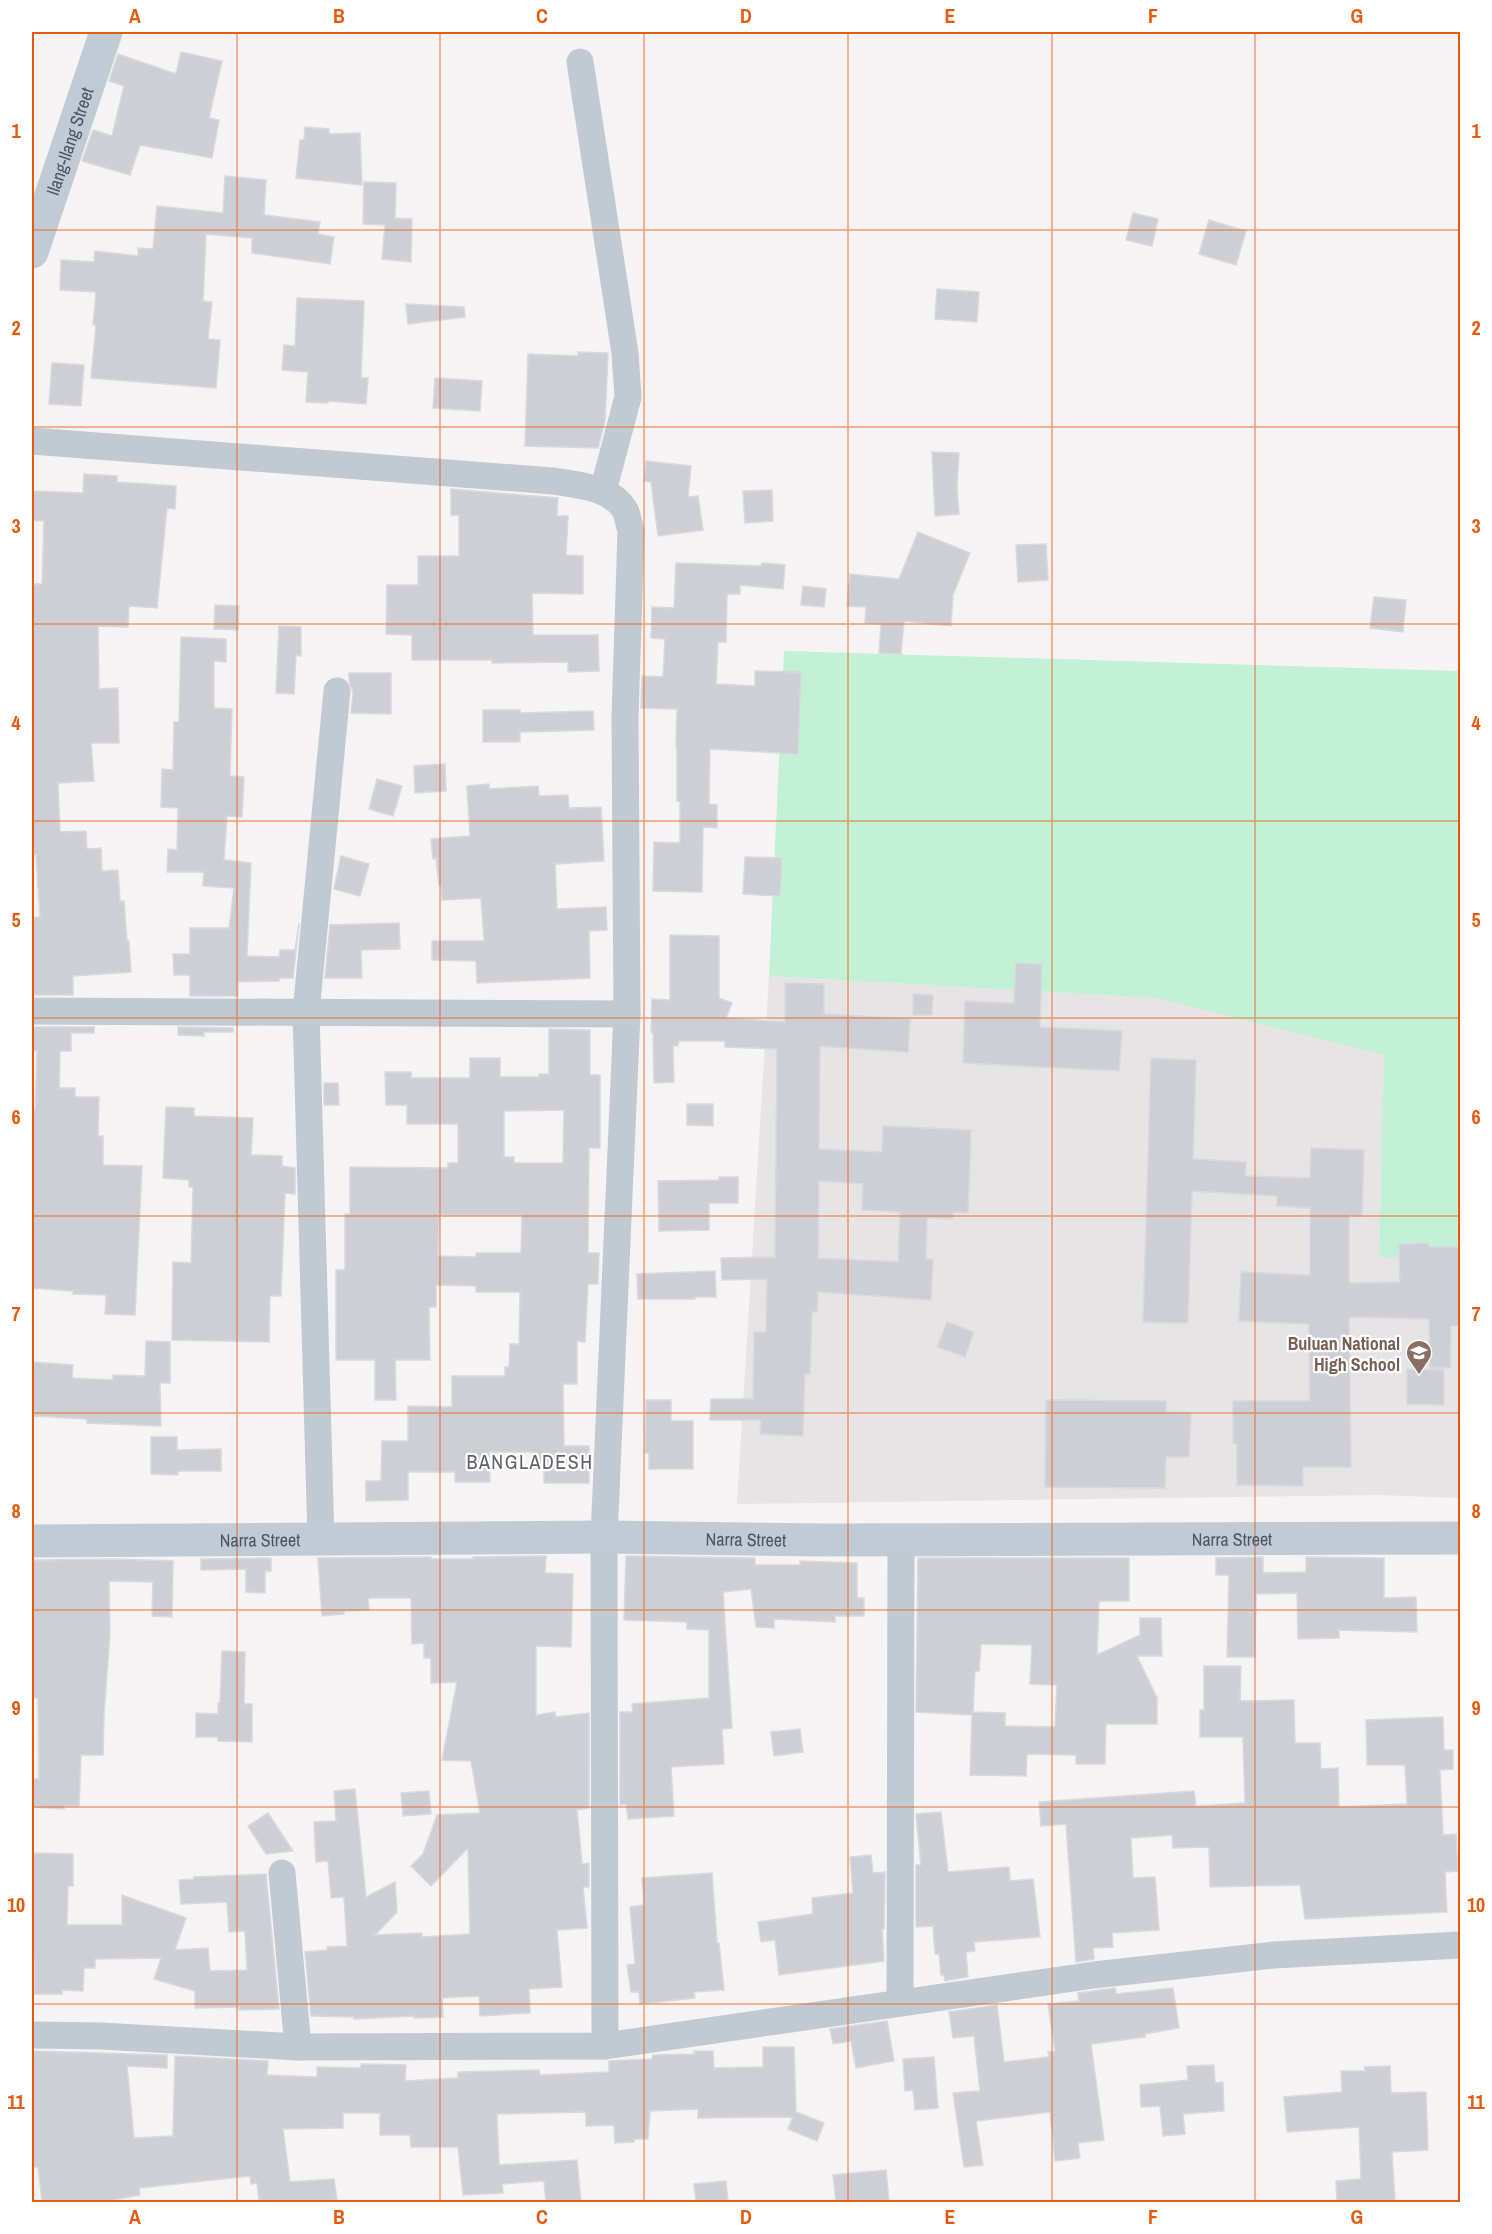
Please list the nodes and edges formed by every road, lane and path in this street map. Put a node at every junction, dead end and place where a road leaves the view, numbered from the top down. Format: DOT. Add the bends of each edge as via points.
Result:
graph roads {
  1 [pos="106,32"];
  2 [pos="580,62"];
  3 [pos="32,252"];
  4 [pos="32,441"];
  5 [pos="603,491"];
  6 [pos="337,691"];
  7 [pos="32,1011"];
  8 [pos="306,1012"];
  9 [pos="627,1014"];
  10 [pos="604,1537"];
  11 [pos="1461,1538"];
  12 [pos="321,1540"];
  13 [pos="902,1540"];
  14 [pos="32,1541"];
  15 [pos="282,1873"];
  16 [pos="1461,1946"];
  17 [pos="900,2002"];
  18 [pos="32,2035"];
  19 [pos="605,2046"];
  20 [pos="298,2047"];
  1 -- 3 [label="street, Ilang-Ilang Street"];
  2 -- 5 [label="street" via="626,364 627,397"];
  4 -- 5 [label="street" via="541,480"];
  5 -- 9 [label="street" via="618,501 631,531 625,717"];
  6 -- 8 [label="street"];
  7 -- 8 [label="street"];
  8 -- 9 [label="street"];
  8 -- 12 [label="street"];
  9 -- 10 [label="street"];
  10 -- 12 [label="street, Narra Street"];
  10 -- 13 [label="street, Narra Street"];
  10 -- 19 [label="street"];
  11 -- 13 [label="street, Narra Street"];
  12 -- 14 [label="street, Narra Street"];
  13 -- 17 [label="street"];
  15 -- 20 [label="street"];
  16 -- 17 [label="street" via="1274,1955"];
  17 -- 19 [label="street"];
  18 -- 20 [label="street"];
  19 -- 20 [label="street"];
}
